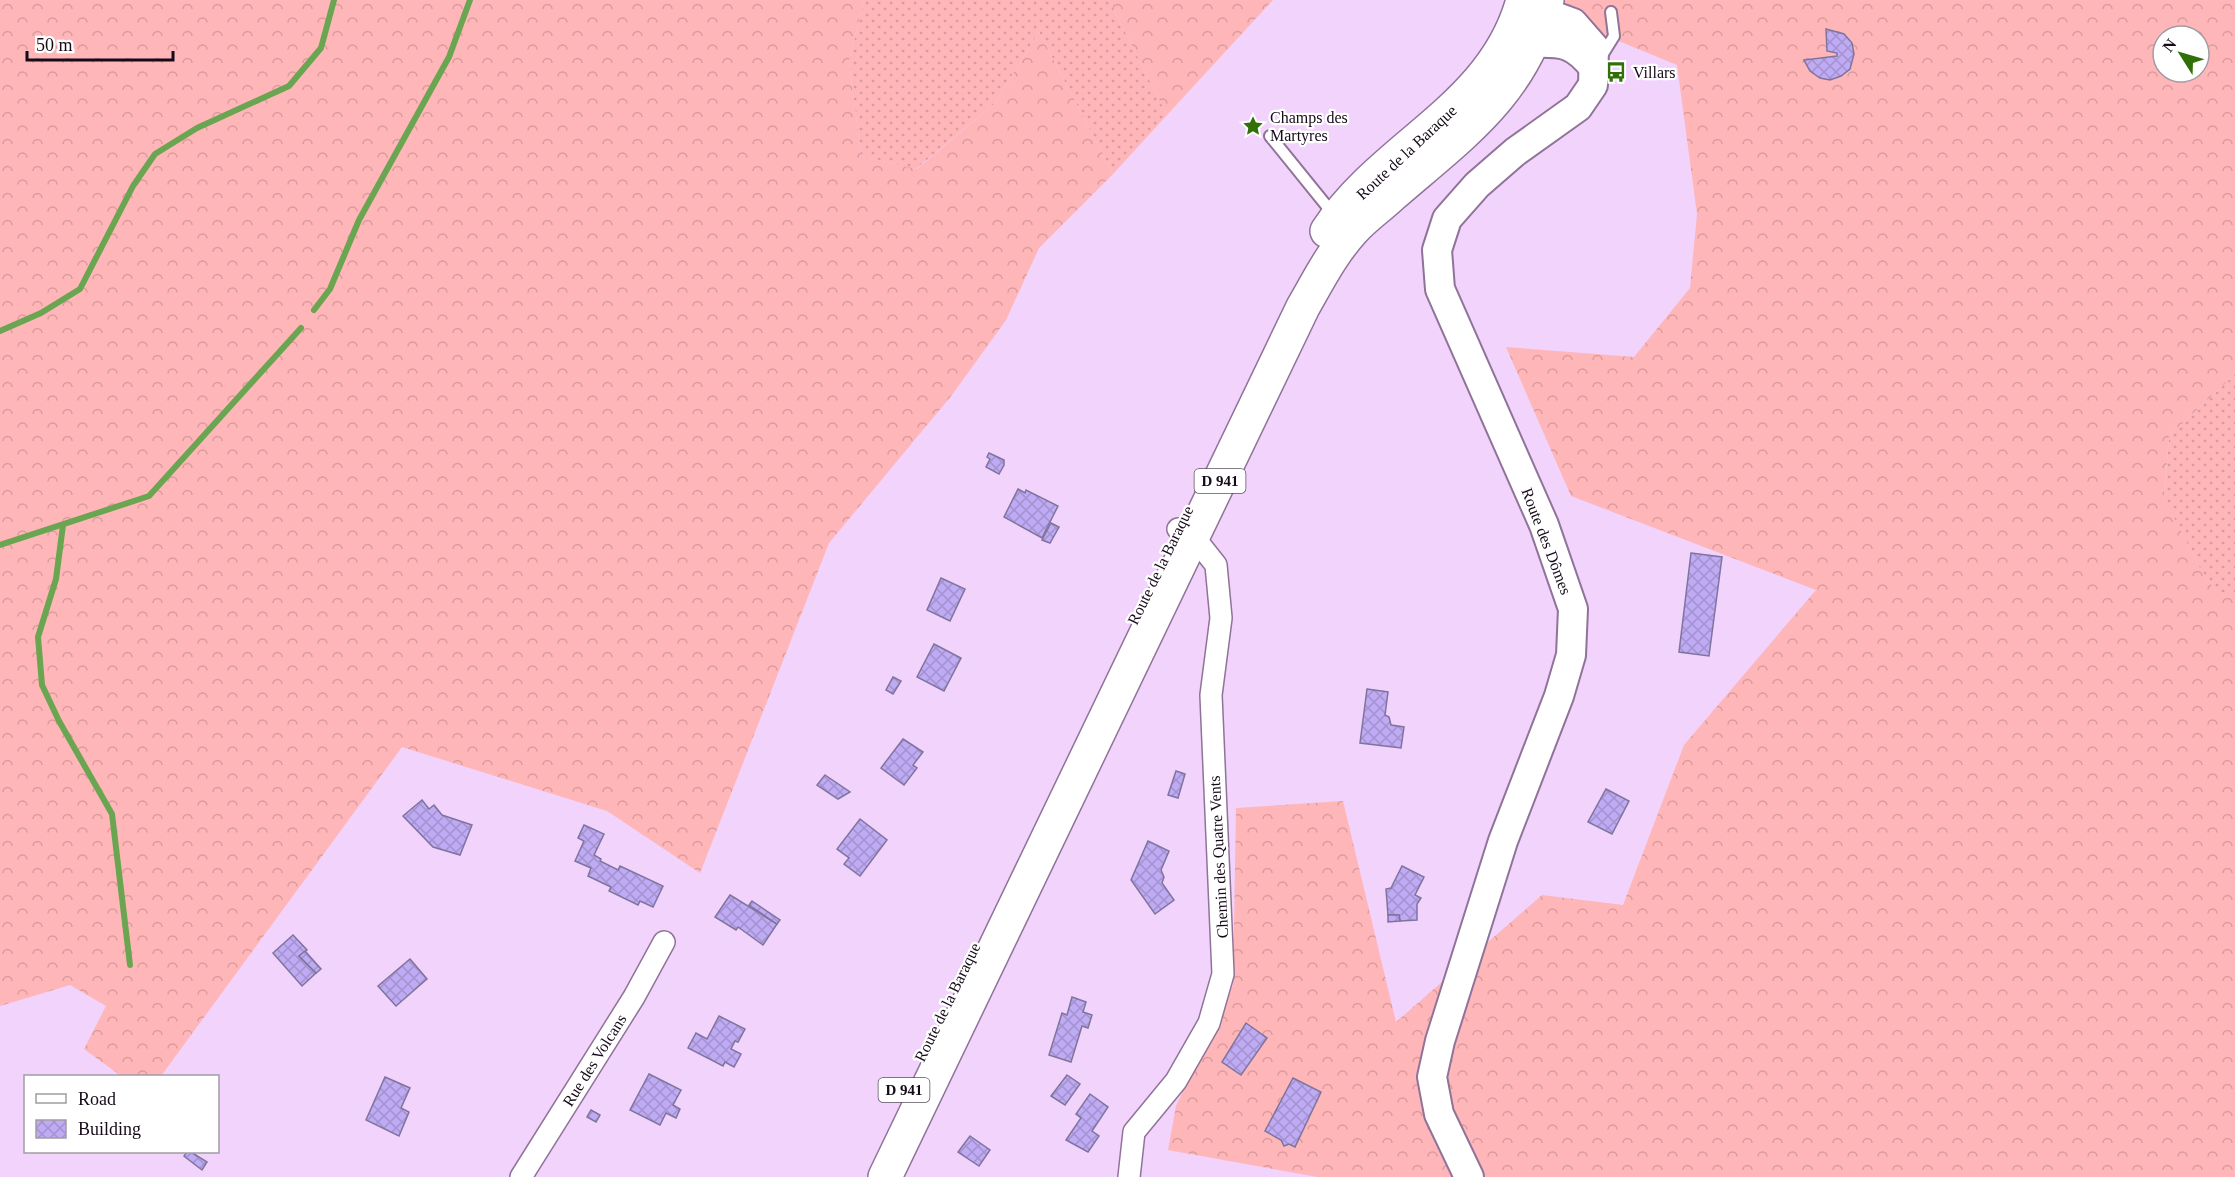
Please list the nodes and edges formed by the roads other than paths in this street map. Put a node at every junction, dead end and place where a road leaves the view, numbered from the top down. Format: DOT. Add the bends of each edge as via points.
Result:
graph roads {
  1 [pos="1537,4"];
  2 [pos="1611,12"];
  3 [pos="1522,38"];
  4 [pos="1594,68"];
  5 [pos="1270,136"];
  6 [pos="1336,218"];
  7 [pos="1185,533"];
  8 [pos="664,942"];
  9 [pos="520,1177"];
  10 [pos="861,1177"];
  11 [pos="885,1177"];
  12 [pos="1129,1177"];
  13 [pos="1469,1177"];
  1 -- 3 [label="main road, Route de la Baraque / D 941"];
  1 -- 4 [label="street, Route des Dômes" via="1573,23 1594,47"];
  2 -- 4 [label="lane" via="1614,36"];
  3 -- 4 [label="street" via="1563,42"];
  3 -- 6 [label="main road, Route de la Baraque / D 941"];
  3 -- 7 [label="main road, Route de la Baraque / D 941" via="1515,78 1485,113 1353,230 1326,266"];
  4 -- 13 [label="street, Route des Dômes" via="1593,85 1578,107 1477,185 1447,219 1437,250 1440,289 1544,525 1573,609 1571,654 1559,696 1503,841 1432,1077 1439,1114"];
  5 -- 6 [label="lane"];
  6 -- 7 [label="main road, Route de la Baraque / D 941" via="1306,265"];
  7 -- 10 [label="main road, Route de la Baraque / D 941"];
  7 -- 11 [label="main road, Route de la Baraque / D 941"];
  7 -- 12 [label="street, Chemin des Quatre Vents" via="1216,565 1221,618 1211,695 1223,974 1209,1023 1176,1081 1134,1132"];
  8 -- 9 [label="street, Rue des Volcans" via="634,997"];
}
